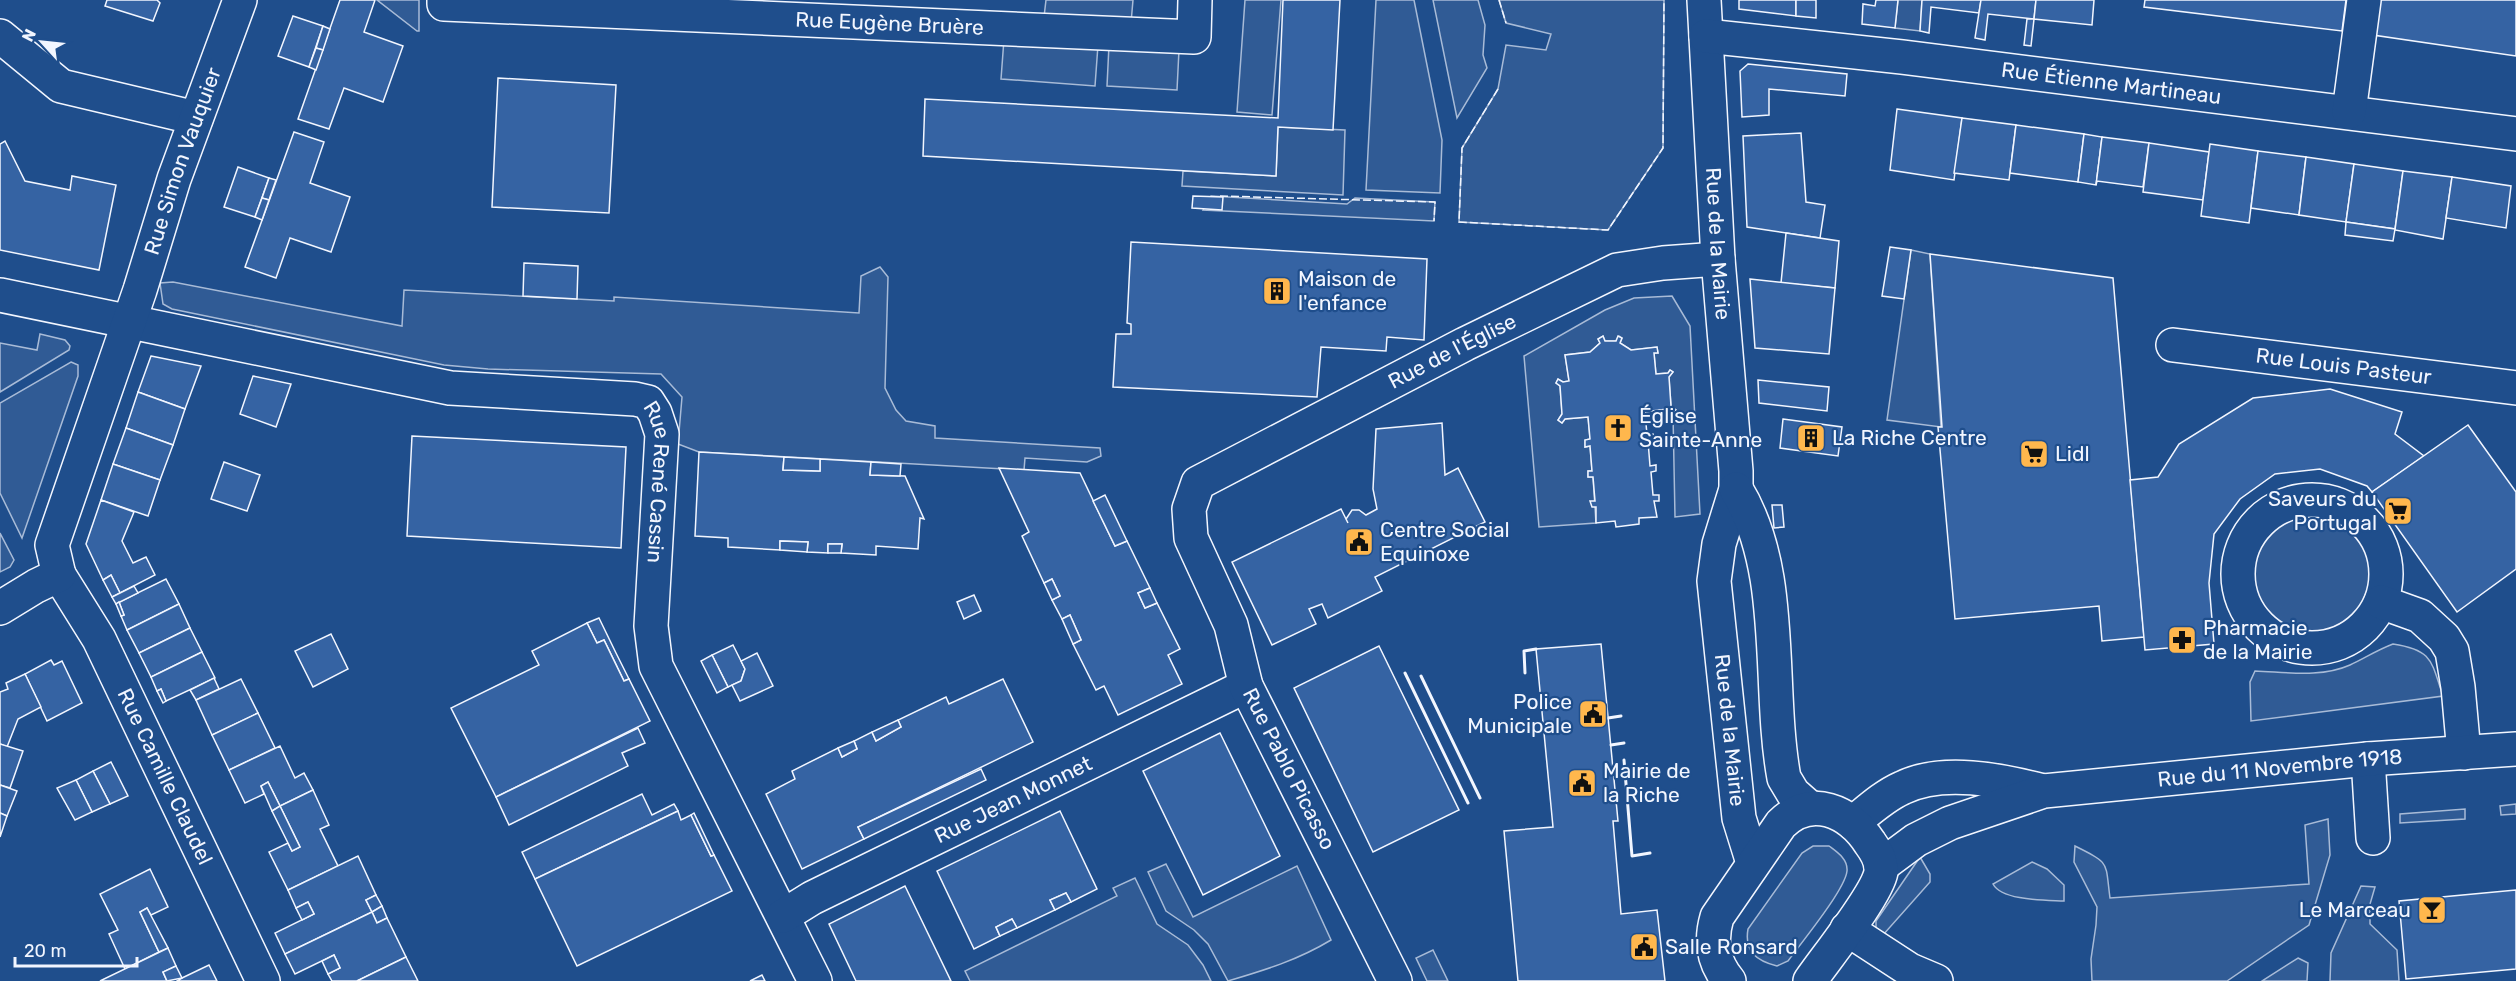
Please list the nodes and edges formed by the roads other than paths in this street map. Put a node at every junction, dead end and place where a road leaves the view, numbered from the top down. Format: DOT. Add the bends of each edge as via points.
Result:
graph roads {
  1 [pos="240,0"];
  2 [pos="444,0"];
  3 [pos="1195,0"];
  4 [pos="1704,0"];
  5 [pos="2364,0"];
  6 [pos="0,36"];
  7 [pos="1706,36"];
  8 [pos="2349,111"];
  9 [pos="196,118"];
  10 [pos="2516,134"];
  11 [pos="1718,259"];
  12 [pos="0,295"];
  13 [pos="128,323"];
  14 [pos="2174,345"];
  15 [pos="2516,388"];
  16 [pos="1198,483"];
  17 [pos="1736,489"];
  18 [pos="59,575"];
  19 [pos="2381,602"];
  20 [pos="0,608"];
  21 [pos="1246,686"];
  22 [pos="2516,749"];
  23 [pos="2464,753"];
  24 [pos="2368,759"];
  25 [pos="2044,791"];
  26 [pos="1810,808"];
  27 [pos="1853,823"];
  28 [pos="2373,838"];
  29 [pos="1753,863"];
  30 [pos="1881,866"];
  31 [pos="783,916"];
  32 [pos="1847,929"];
  33 [pos="1722,968"];
  34 [pos="263,981"];
  35 [pos="815,981"];
  36 [pos="1395,981"];
  37 [pos="1695,981"];
  38 [pos="1810,981"];
  39 [pos="1936,981"];
  1 -- 9 [label="street, Rue Simon Vauquier"];
  2 -- 3 [label="street, Rue Eugène Bruère" via="444,4 1194,37"];
  4 -- 7 [label="street, Rue de la Mairie"];
  5 -- 8 [label="street"];
  6 -- 9 [label="street" via="62,86"];
  7 -- 8 [label="street, Rue Étienne Martineau"];
  7 -- 11 [label="street, Rue de la Mairie"];
  8 -- 10 [label="street, Rue Étienne Martineau"];
  9 -- 13 [label="street, Rue Simon Vauquier"];
  11 -- 16 [label="street, Rue de l'Église" via="1617,270"];
  11 -- 17 [label="street, Rue de la Mairie"];
  12 -- 13 [label="street"];
  13 -- 18 [label="street, Rue Simon Vauquier" via="52,544"];
  13 -- 31 [label="street, Rue René Cassin" via="450,388 648,402 662,434 651,626 656,666"];
  14 -- 15 [label="street, Rue Louis Pasteur"];
  16 -- 21 [label="street, Rue Pablo Picasso" via="1189,509 1191,538 1231,625"];
  17 -- 26 [label="street, Rue de la Mairie" via="1750,511 1768,589 1784,778"];
  17 -- 29 [label="street, Rue de la Mairie" via="1719,544 1714,580 1738,818"];
  18 -- 20 [label="street"];
  18 -- 34 [label="street, Rue Camille Claudel" via="99,639"];
  19 -- 19 [label="street" via="2386,578 2383,553 2373,531 2356,514 2334,502 2310,499 2285,504 2264,517 2248,536 2239,559 2237,583 2244,607 2259,627 2278,641 2302,648 2342,642 2368,623"];
  19 -- 23 [label="street" via="2420,616 2452,651"];
  21 -- 31 [label="street, Rue Jean Monnet" via="812,898"];
  21 -- 36 [label="street, Rue Pablo Picasso"];
  22 -- 23 [label="street, Rue du 11 Novembre 1918"];
  23 -- 24 [label="street, Rue du 11 Novembre 1918"];
  24 -- 25 [label="street, Rue du 11 Novembre 1918"];
  24 -- 28 [label="street"];
  25 -- 27 [label="street, Rue du 11 Novembre 1918" via="1978,778 1920,780 1884,798"];
  25 -- 30 [label="street, Rue du 11 Novembre 1918" via="1950,823 1916,840"];
  26 -- 27 [label="street" via="1833,811"];
  26 -- 29 [label="street" via="1790,815"];
  27 -- 30 [label="street" via="1870,843"];
  29 -- 33 [label="street" via="1717,917 1713,930"];
  30 -- 32 [label="street" via="1877,884"];
  31 -- 35 [label="street, Rue René Cassin"];
  32 -- 38 [label="street"];
  32 -- 39 [label="street" via="1910,970"];
  33 -- 37 [label="street"];
}
